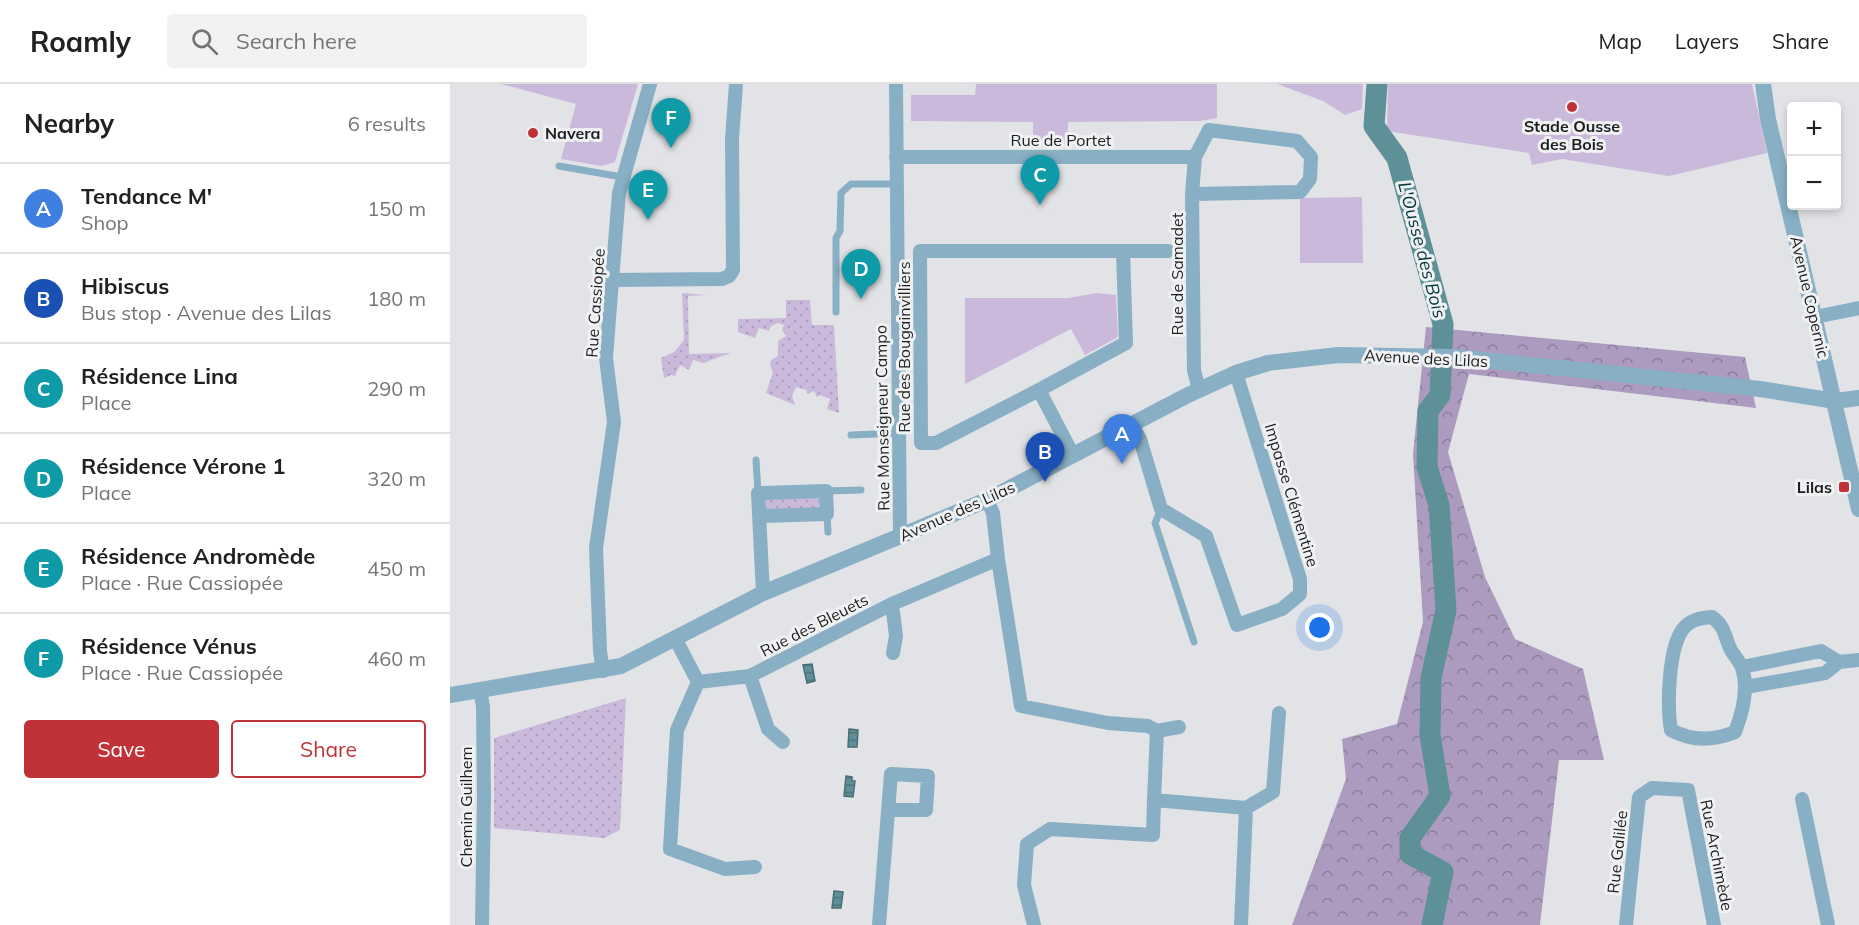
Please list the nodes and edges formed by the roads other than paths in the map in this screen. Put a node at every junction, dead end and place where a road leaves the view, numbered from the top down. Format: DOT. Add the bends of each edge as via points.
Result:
graph roads {
  1 [pos="650,84"];
  2 [pos="736,84"];
  3 [pos="896,84"];
  4 [pos="1763,84"];
  5 [pos="896,157"];
  6 [pos="1195,158"];
  7 [pos="559,166"];
  8 [pos="622,177"];
  9 [pos="896,184"];
  10 [pos="1192,194"];
  11 [pos="1123,251"];
  12 [pos="1168,251"];
  13 [pos="612,280"];
  14 [pos="1859,308"];
  15 [pos="836,312"];
  16 [pos="1815,317"];
  17 [pos="1236,373"];
  18 [pos="1039,390"];
  19 [pos="1199,390"];
  20 [pos="1859,398"];
  21 [pos="1835,401"];
  22 [pos="1132,425"];
  23 [pos="851,435"];
  24 [pos="899,438"];
  25 [pos="921,443"];
  26 [pos="1073,455"];
  27 [pos="756,460"];
  28 [pos="861,490"];
  29 [pos="826,491"];
  30 [pos="758,493"];
  31 [pos="987,500"];
  32 [pos="1161,509"];
  33 [pos="1859,509"];
  34 [pos="827,513"];
  35 [pos="759,516"];
  36 [pos="828,532"];
  37 [pos="900,536"];
  38 [pos="999,559"];
  39 [pos="764,593"];
  40 [pos="892,604"];
  41 [pos="675,638"];
  42 [pos="1194,642"];
  43 [pos="893,653"];
  44 [pos="1859,660"];
  45 [pos="1839,662"];
  46 [pos="1742,667"];
  47 [pos="603,671"];
  48 [pos="750,676"];
  49 [pos="698,682"];
  50 [pos="1746,687"];
  51 [pos="480,690"];
  52 [pos="450,695"];
  53 [pos="1280,713"];
  54 [pos="1179,727"];
  55 [pos="1157,731"];
  56 [pos="783,742"];
  57 [pos="1688,790"];
  58 [pos="1802,799"];
  59 [pos="1154,801"];
  60 [pos="1246,808"];
  61 [pos="889,810"];
  62 [pos="755,867"];
  63 [pos="482,925"];
  64 [pos="879,925"];
  65 [pos="1034,925"];
  66 [pos="1241,925"];
  67 [pos="1626,925"];
  68 [pos="1714,925"];
  69 [pos="1828,925"];
  1 -- 8 [label="street, Rue Cassiopée"];
  2 -- 13 [label="street" via="733,270 729,276 710,280"];
  3 -- 5 [label="street, Rue Monseigneur Campo"];
  4 -- 16 [label="street, Avenue Copernic"];
  5 -- 6 [label="street, Rue de Portet"];
  5 -- 9 [label="street, Rue Monseigneur Campo"];
  6 -- 10 [label="street, Rue de Samadet"];
  6 -- 10 [label="street" via="1209,130 1297,141 1311,157 1310,179 1300,192"];
  7 -- 8 [label="lane"];
  8 -- 13 [label="street, Rue Cassiopée"];
  9 -- 15 [label="lane" via="851,184 840,193"];
  9 -- 24 [label="street, Rue Monseigneur Campo"];
  10 -- 19 [label="street, Rue de Samadet" via="1194,370"];
  11 -- 12 [label="street, Rue des Bougainvilliers"];
  11 -- 18 [label="street, Rue des Bougainvilliers" via="1126,344"];
  11 -- 25 [label="street, Rue des Bougainvilliers" via="920,251"];
  13 -- 47 [label="street, Rue Cassiopée" via="606,358 614,422 596,548"];
  14 -- 16 [label="street"];
  16 -- 21 [label="street, Avenue Copernic"];
  17 -- 19 [label="street, Avenue des Lilas"];
  17 -- 21 [label="street, Avenue des Lilas" via="1268,363 1338,355 1454,357 1760,389"];
  17 -- 32 [label="street, Impasse Clémentine" via="1300,579 1300,594 1292,604 1237,625 1206,536"];
  18 -- 25 [label="street, Rue des Bougainvilliers" via="936,442"];
  18 -- 26 [label="street"];
  19 -- 22 [label="street, Avenue des Lilas"];
  20 -- 21 [label="street, Avenue des Lilas"];
  21 -- 33 [label="street, Avenue Copernic"];
  22 -- 26 [label="street, Avenue des Lilas"];
  22 -- 32 [label="street"];
  23 -- 24 [label="lane"];
  24 -- 25 [label="street"];
  24 -- 37 [label="street, Rue Monseigneur Campo"];
  26 -- 31 [label="street, Avenue des Lilas"];
  27 -- 30 [label="lane"];
  28 -- 29 [label="lane"];
  29 -- 30 [label="street"];
  29 -- 34 [label="street"];
  30 -- 35 [label="street"];
  31 -- 37 [label="street, Avenue des Lilas"];
  31 -- 38 [label="street" via="993,513"];
  32 -- 42 [label="lane" via="1155,523"];
  34 -- 35 [label="street"];
  34 -- 36 [label="lane"];
  35 -- 39 [label="street"];
  37 -- 39 [label="street, Avenue des Lilas"];
  38 -- 40 [label="street, Rue des Bleuets"];
  38 -- 55 [label="street" via="1021,705 1108,723 1148,726"];
  39 -- 41 [label="street, Avenue des Lilas"];
  40 -- 43 [label="street, Rue des Bleuets" via="896,636"];
  40 -- 48 [label="street, Rue des Bleuets"];
  41 -- 47 [label="street, Avenue des Lilas"];
  41 -- 49 [label="street"];
  44 -- 45 [label="street"];
  45 -- 46 [label="street" via="1821,651"];
  45 -- 50 [label="street" via="1825,673"];
  46 -- 50 [label="street"];
  46 -- 50 [label="street" via="1730,648 1723,624 1712,617 1695,619 1684,628 1671,675 1671,730 1685,738 1719,738 1735,732"];
  47 -- 51 [label="street, Avenue des Lilas"];
  48 -- 49 [label="street, Rue des Bleuets"];
  48 -- 56 [label="street, Rue des Bleuets" via="768,729"];
  49 -- 62 [label="street" via="677,730 670,849 725,869"];
  51 -- 52 [label="street, Avenue des Lilas"];
  51 -- 63 [label="street, Chemin Guilhem" via="484,762"];
  53 -- 60 [label="street" via="1273,792"];
  54 -- 55 [label="street"];
  55 -- 59 [label="street"];
  57 -- 67 [label="street, Rue Galilée" via="1652,788 1639,797"];
  57 -- 68 [label="street, Rue Archimède"];
  58 -- 69 [label="street"];
  59 -- 60 [label="street"];
  59 -- 65 [label="street" via="1153,835 1050,829 1027,844 1024,885"];
  60 -- 66 [label="street"];
  61 -- 64 [label="street"];
}
